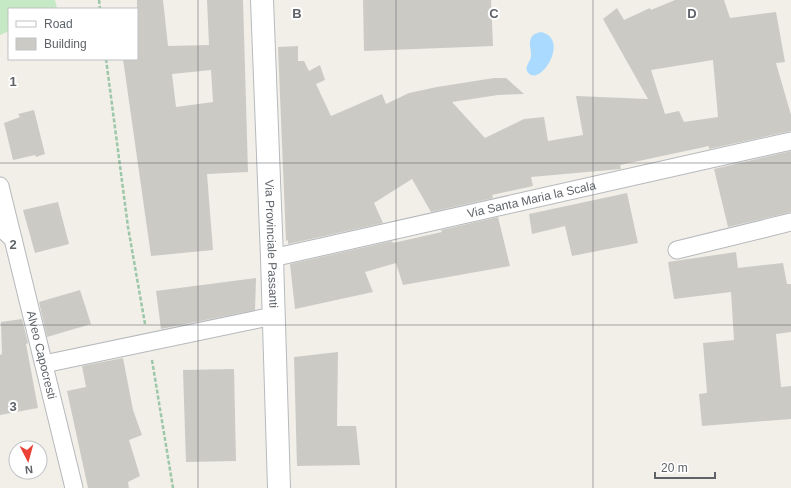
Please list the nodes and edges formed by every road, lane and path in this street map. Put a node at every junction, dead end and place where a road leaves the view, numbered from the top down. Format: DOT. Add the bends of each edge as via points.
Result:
graph roads {
  1 [pos="262,0"];
  2 [pos="106,60"];
  3 [pos="791,142"];
  4 [pos="0,186"];
  5 [pos="791,222"];
  6 [pos="0,227"];
  7 [pos="13,239"];
  8 [pos="677,250"];
  9 [pos="272,258"];
  10 [pos="273,316"];
  11 [pos="149,343"];
  12 [pos="44,364"];
  13 [pos="74,488"];
  14 [pos="173,488"];
  15 [pos="279,488"];
  1 -- 9 [label="main road, Via Provinciale Passanti"];
  2 -- 11 [label="path" via="128,227"];
  3 -- 9 [label="street, Via Santa Maria la Scala"];
  4 -- 7 [label="street, Alveo Capocresti"];
  5 -- 8 [label="street"];
  6 -- 7 [label="street"];
  7 -- 12 [label="street, Alveo Capocresti"];
  9 -- 10 [label="main road, Via Provinciale Passanti"];
  10 -- 11 [label="street"];
  10 -- 15 [label="main road, Via Provinciale Passanti"];
  11 -- 12 [label="street"];
  11 -- 14 [label="path"];
  12 -- 13 [label="street, Alveo Capocresti"];
}
